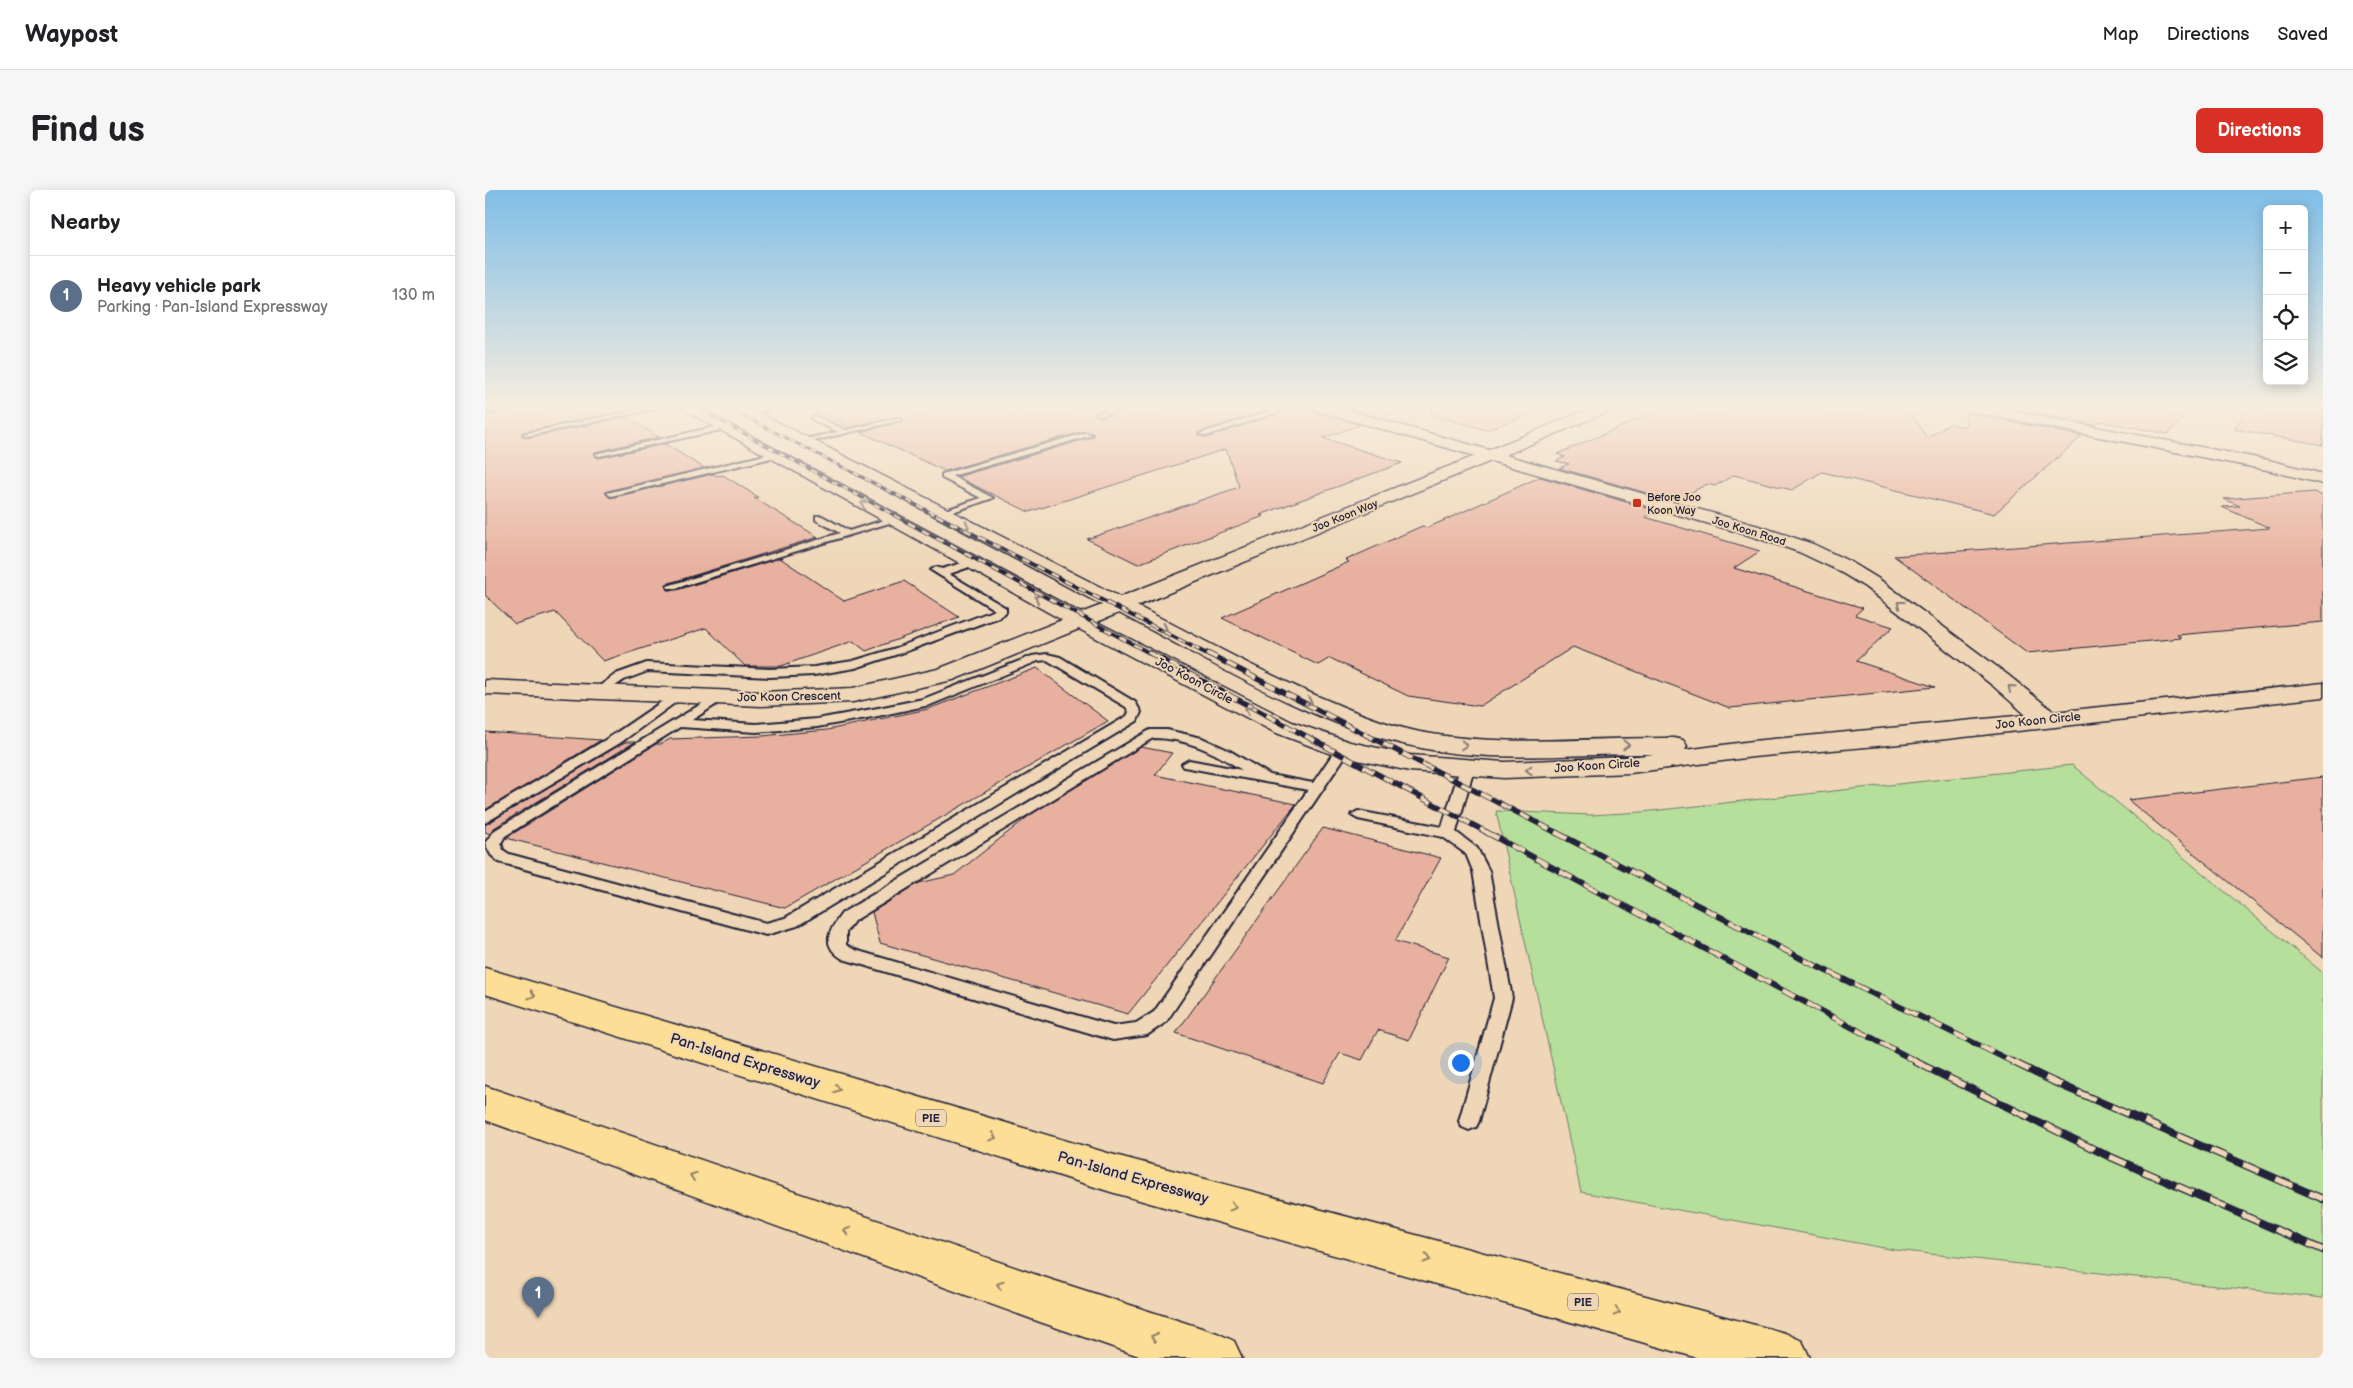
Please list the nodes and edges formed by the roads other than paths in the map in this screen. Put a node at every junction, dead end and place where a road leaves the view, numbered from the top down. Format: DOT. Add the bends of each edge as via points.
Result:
graph roads {
  1 [pos="745,462"];
  2 [pos="785,462"];
  3 [pos="841,462"];
  4 [pos="992,462"];
  5 [pos="1477,462"];
  6 [pos="1510,462"];
  7 [pos="2250,462"];
  8 [pos="2323,479"];
  9 [pos="611,493"];
  10 [pos="941,513"];
  11 [pos="819,518"];
  12 [pos="894,520"];
  13 [pos="848,534"];
  14 [pos="972,562"];
  15 [pos="672,586"];
  16 [pos="1120,606"];
  17 [pos="1081,622"];
  18 [pos="485,687"];
  19 [pos="2323,690"];
  20 [pos="596,693"];
  21 [pos="676,696"];
  22 [pos="720,698"];
  23 [pos="2048,720"];
  24 [pos="678,723"];
  25 [pos="1343,749"];
  26 [pos="1753,749"];
  27 [pos="1189,764"];
  28 [pos="1467,768"];
  29 [pos="1267,779"];
  30 [pos="1317,788"];
  31 [pos="1358,816"];
  32 [pos="485,818"];
  33 [pos="1448,833"];
  34 [pos="485,981"];
  35 [pos="485,1103"];
  36 [pos="1469,1121"];
  37 [pos="1217,1358"];
  38 [pos="1785,1358"];
  1 -- 9 [label="lane"];
  12 -- 2 [label="street, Joo Koon Circle, one-way"];
  3 -- 10 [label="street, Joo Koon Circle"];
  4 -- 10 [label="lane" via="947,474 989,498"];
  5 -- 16 [label="street, Joo Koon Way"];
  23 -- 6 [label="street, Joo Koon Road, one-way" via="1879,588 1844,566 1806,548 1755,531"];
  7 -- 8 [label="street"];
  10 -- 16 [label="street, Joo Koon Circle, one-way"];
  11 -- 13 [label="lane"];
  12 -- 13 [label="lane"];
  12 -- 14 [label="street, Joo Koon Circle"];
  13 -- 15 [label="lane"];
  17 -- 14 [label="street, Joo Koon Circle, one-way"];
  14 -- 20 [label="lane" via="938,571 1002,610 908,647 855,664 814,671 770,673 647,667 620,677"];
  16 -- 17 [label="street, Joo Koon Way"];
  16 -- 26 [label="street, Joo Koon Circle, one-way" via="1281,689 1332,712 1409,737 1510,749 1622,744"];
  17 -- 22 [label="street, Joo Koon Crescent" via="945,674 853,695"];
  25 -- 17 [label="street, Joo Koon Circle, one-way" via="1283,727"];
  18 -- 20 [label="street, Joo Koon Crescent"];
  19 -- 23 [label="street, Joo Koon Circle"];
  20 -- 21 [label="street, Joo Koon Crescent"];
  21 -- 22 [label="street, Joo Koon Crescent"];
  21 -- 32 [label="lane" via="615,740"];
  22 -- 24 [label="lane"];
  23 -- 26 [label="street, Joo Koon Circle"];
  24 -- 24 [label="lane" via="500,833 493,843 496,852 504,858 766,930 777,928 1133,718 1135,712 1131,705 1047,656 926,702 878,712 817,723 756,728"];
  25 -- 28 [label="street, Joo Koon Circle" via="1410,762"];
  25 -- 30 [label="lane"];
  26 -- 28 [label="street, Joo Koon Circle, one-way" via="1630,765 1559,769"];
  27 -- 29 [label="lane"];
  28 -- 33 [label="lane"];
  29 -- 30 [label="lane"];
  29 -- 30 [label="lane" via="1201,740 1168,733 1150,734 848,917 838,931 838,948 849,955 1113,1033 1140,1030 1160,1017"];
  31 -- 33 [label="lane"];
  33 -- 36 [label="lane" via="1472,851 1481,871 1503,998"];
  34 -- 38 [label="highway, Pan-Island Expressway / PIE, one-way" via="1111,1173"];
  37 -- 35 [label="highway, one-way" via="1030,1296"];
}
